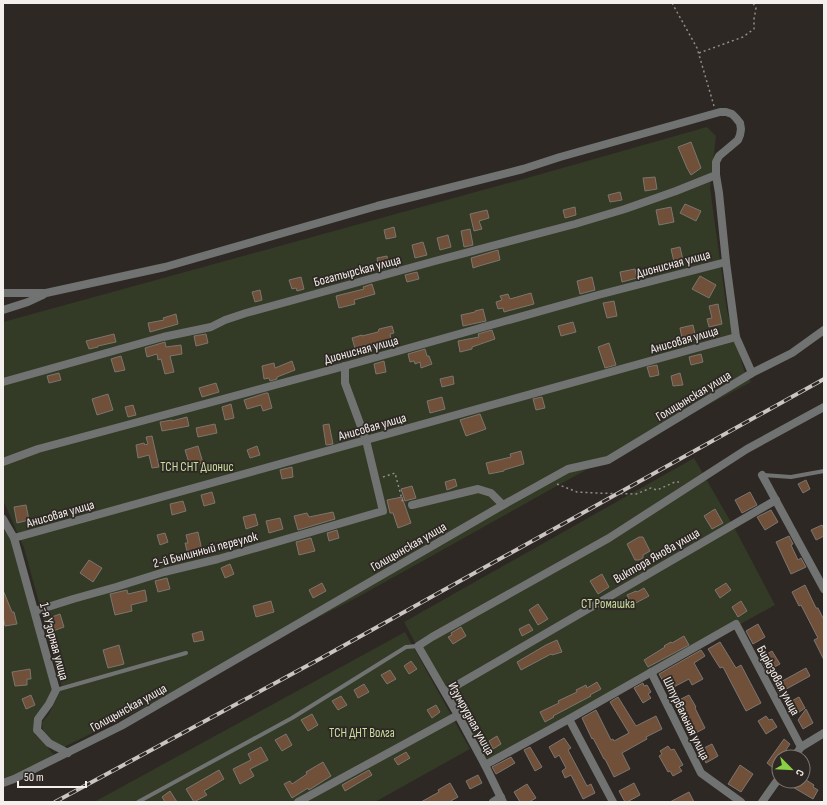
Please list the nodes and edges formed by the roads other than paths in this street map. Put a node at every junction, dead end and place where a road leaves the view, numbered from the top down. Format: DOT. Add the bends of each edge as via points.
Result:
graph roads {
  1 [pos="716,176"];
  2 [pos="726,262"];
  3 [pos="3,293"];
  4 [pos="46,293"];
  5 [pos="3,310"];
  6 [pos="824,330"];
  7 [pos="736,337"];
  8 [pos="344,366"];
  9 [pos="752,373"];
  10 [pos="3,382"];
  11 [pos="824,407"];
  12 [pos="366,440"];
  13 [pos="3,462"];
  14 [pos="824,471"];
  15 [pos="762,475"];
  16 [pos="776,500"];
  17 [pos="412,505"];
  18 [pos="503,505"];
  19 [pos="3,519"];
  20 [pos="14,538"];
  21 [pos="824,589"];
  22 [pos="35,611"];
  23 [pos="418,646"];
  24 [pos="186,653"];
  25 [pos="651,672"];
  26 [pos="56,690"];
  27 [pos="445,692"];
  28 [pos="458,715"];
  29 [pos="569,720"];
  30 [pos="824,733"];
  31 [pos="801,747"];
  32 [pos="68,752"];
  33 [pos="485,765"];
  34 [pos="3,783"];
  35 [pos="771,789"];
  36 [pos="502,800"];
  37 [pos="138,802"];
  38 [pos="298,802"];
  39 [pos="493,802"];
  40 [pos="613,802"];
  41 [pos="741,802"];
  42 [pos="762,802"];
  1 -- 2 [label="street"];
  1 -- 4 [label="street" via="716,162 719,156 738,140 741,129 736,118 726,112 377,206 165,267"];
  1 -- 10 [label="street, Богатырская улица" via="575,224 246,313 211,327 162,337"];
  2 -- 7 [label="street"];
  2 -- 8 [label="street, Дионисная улица"];
  3 -- 4 [label="street"];
  4 -- 5 [label="street"];
  6 -- 9 [label="street, Голицынская улица" via="792,354"];
  7 -- 9 [label="street"];
  7 -- 12 [label="street, Анисовая улица"];
  8 -- 12 [label="street" via="345,383"];
  8 -- 13 [label="street, Дионисная улица" via="38,449"];
  9 -- 18 [label="street, Голицынская улица" via="608,460 568,469"];
  11 -- 23 [label="street" via="747,449 609,538"];
  12 -- 20 [label="street, Анисовая улица"];
  12 -- 22 [label="street, 2-й Былинный переулок" via="383,511"];
  14 -- 15 [label="lane" via="791,477"];
  15 -- 16 [label="street"];
  16 -- 21 [label="street"];
  16 -- 27 [label="street, Виктора Янова улица"];
  17 -- 18 [label="street" via="478,489 491,493"];
  18 -- 32 [label="street, Голицынская улица" via="121,726"];
  19 -- 20 [label="street, 1-я Узорная улица"];
  20 -- 22 [label="street, 1-я Узорная улица"];
  22 -- 26 [label="street, 1-я Узорная улица"];
  23 -- 27 [label="street, Изумрудная улица"];
  23 -- 37 [label="lane" via="406,647 292,718"];
  24 -- 26 [label="lane"];
  25 -- 29 [label="street"];
  25 -- 31 [label="street, Бирюзовая улица" via="736,624"];
  25 -- 41 [label="street, Штурвальная улица" via="701,773"];
  26 -- 32 [label="street, 1-я Узорная улица" via="38,719 37,730 49,743"];
  27 -- 28 [label="street, Изумрудная улица"];
  28 -- 33 [label="street, Изумрудная улица"];
  28 -- 38 [label="street"];
  29 -- 33 [label="street"];
  29 -- 40 [label="street"];
  30 -- 31 [label="street"];
  32 -- 34 [label="street, Голицынская улица"];
  33 -- 36 [label="street, Изумрудная улица"];
  35 -- 42 [label="street"];
  36 -- 39 [label="street"];
}
